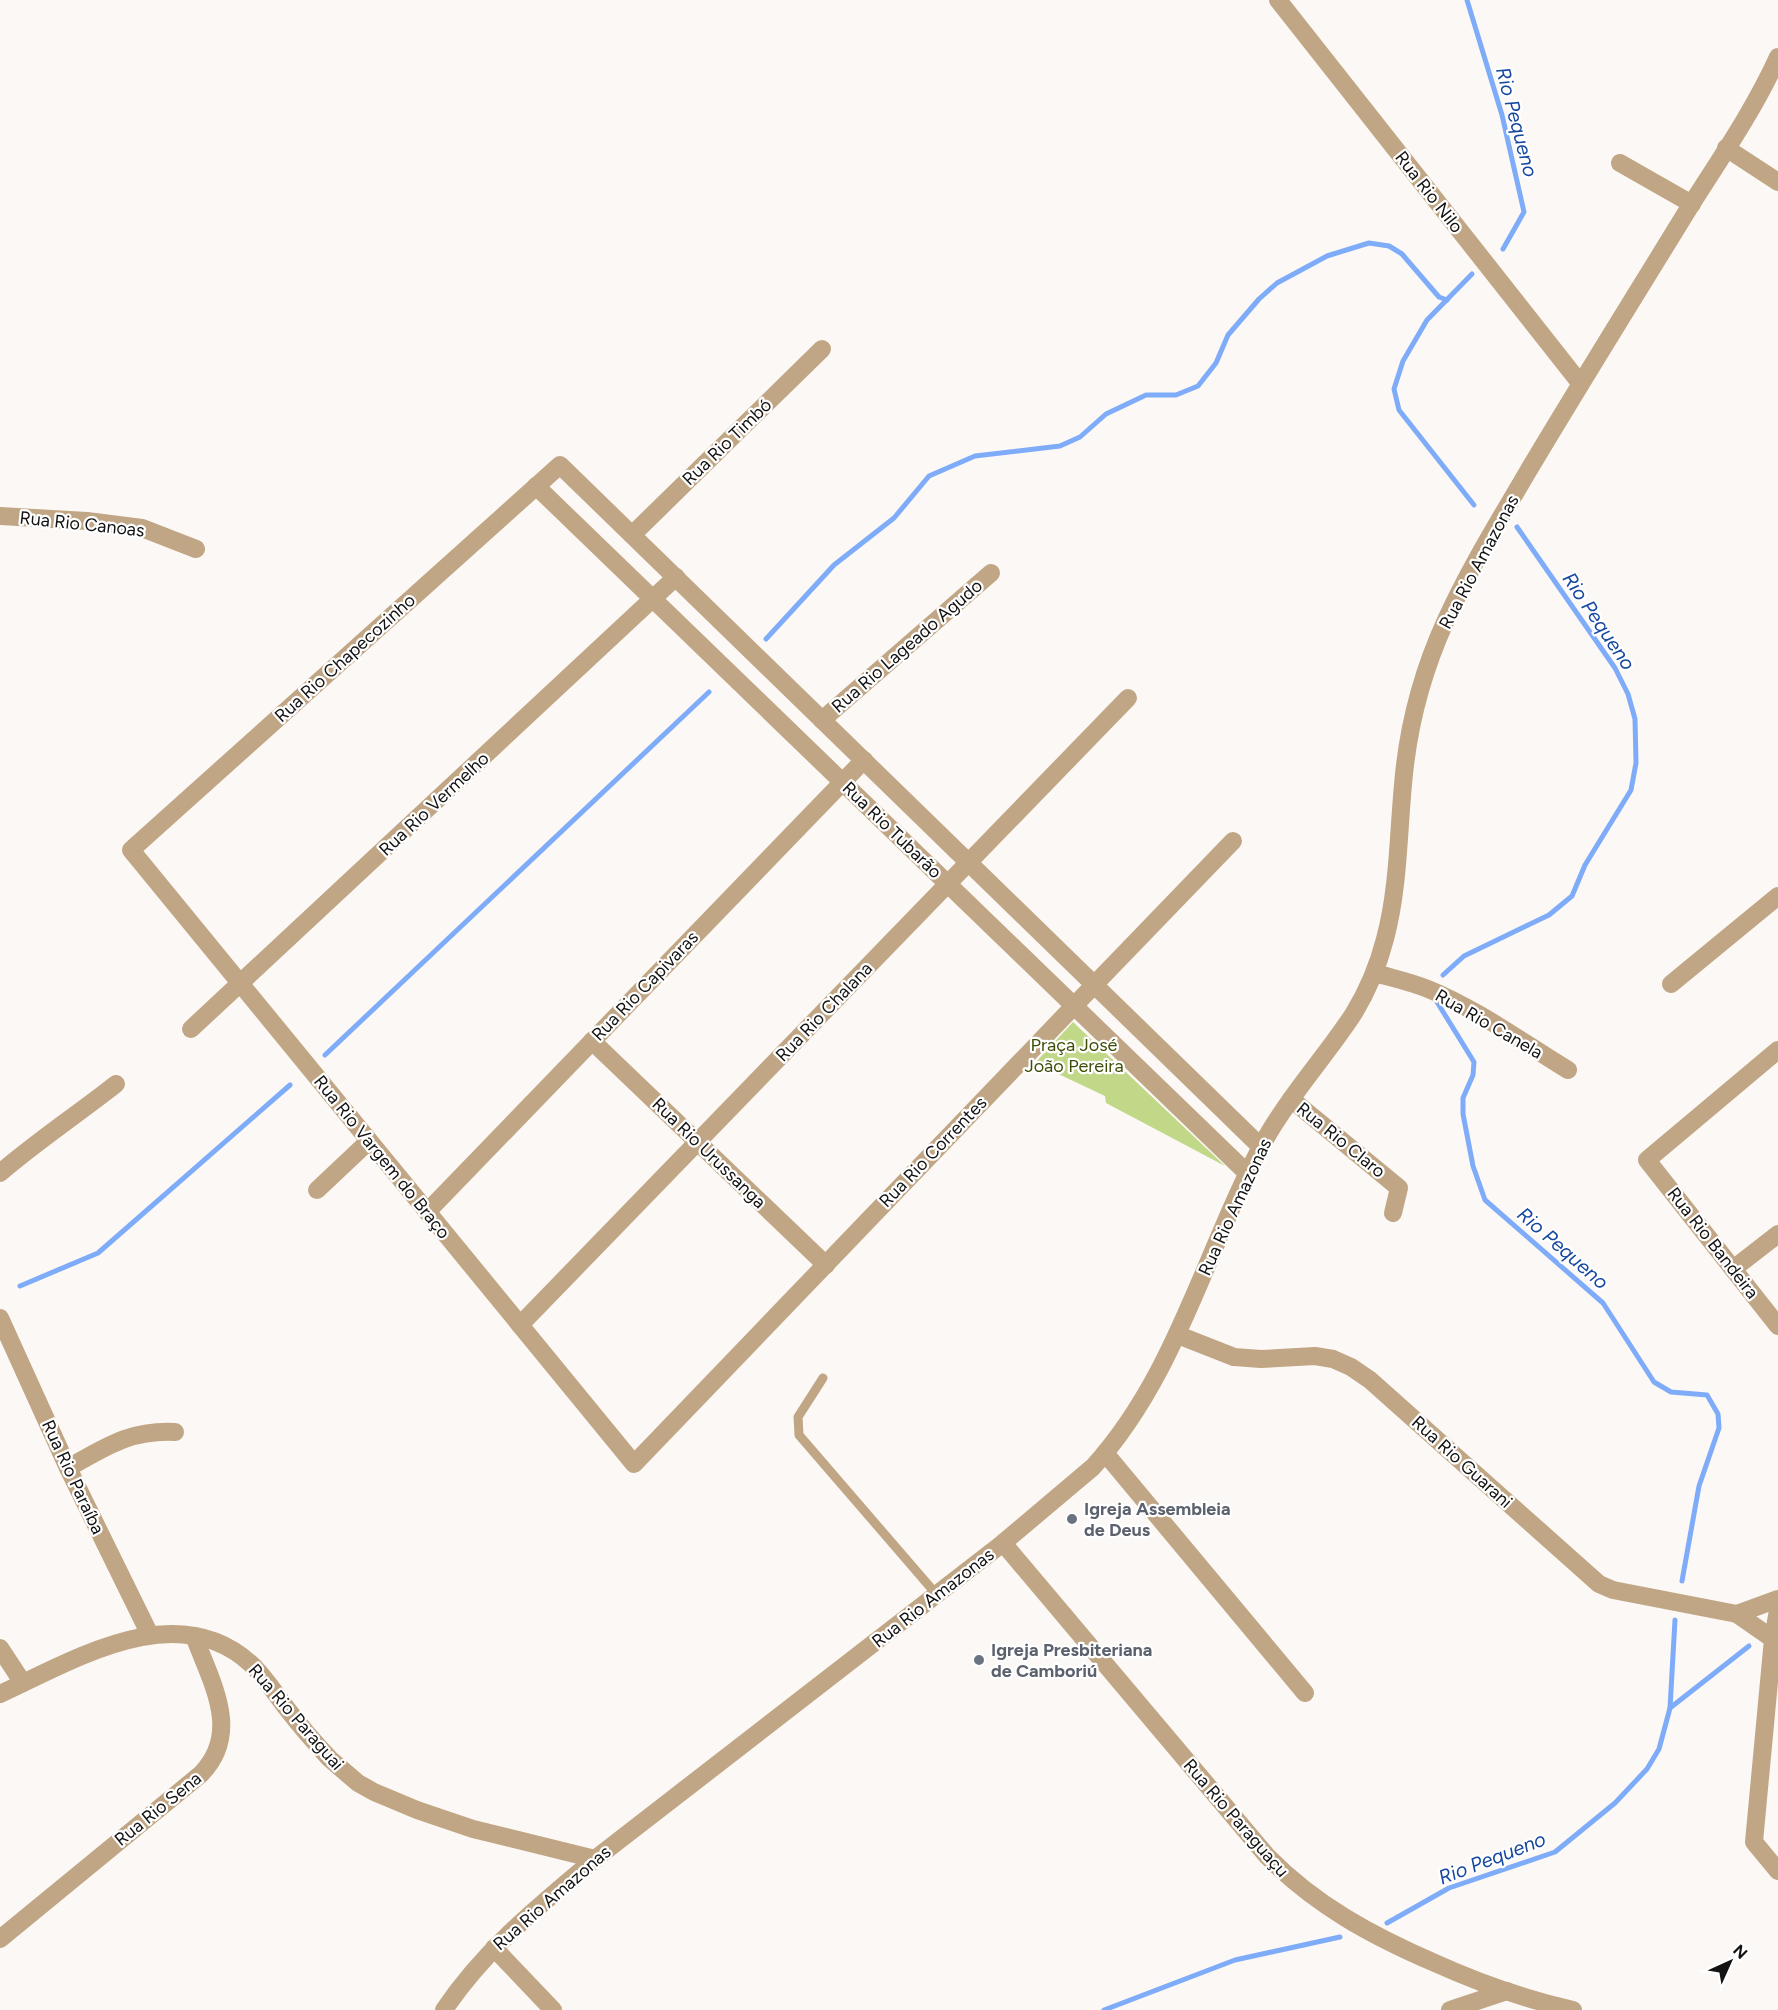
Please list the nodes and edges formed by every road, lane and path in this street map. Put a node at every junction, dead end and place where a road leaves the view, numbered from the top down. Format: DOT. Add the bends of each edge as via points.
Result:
graph roads {
  1 [pos="1278,0"];
  2 [pos="1778,57"];
  3 [pos="1726,148"];
  4 [pos="1620,163"];
  5 [pos="1778,182"];
  6 [pos="1692,204"];
  7 [pos="822,349"];
  8 [pos="1580,383"];
  9 [pos="560,465"];
  10 [pos="536,486"];
  11 [pos="0,516"];
  12 [pos="632,535"];
  13 [pos="196,549"];
  14 [pos="991,573"];
  15 [pos="676,578"];
  16 [pos="653,599"];
  17 [pos="1128,698"];
  18 [pos="822,720"];
  19 [pos="864,760"];
  20 [pos="843,783"];
  21 [pos="1233,841"];
  22 [pos="131,850"];
  23 [pos="969,862"];
  24 [pos="948,884"];
  25 [pos="1778,896"];
  26 [pos="1375,973"];
  27 [pos="240,984"];
  28 [pos="1671,984"];
  29 [pos="1094,985"];
  30 [pos="1074,1006"];
  31 [pos="191,1029"];
  32 [pos="592,1041"];
  33 [pos="1778,1050"];
  34 [pos="1568,1070"];
  35 [pos="116,1084"];
  36 [pos="1291,1099"];
  37 [pos="369,1141"];
  38 [pos="698,1142"];
  39 [pos="1261,1147"];
  40 [pos="0,1173"];
  41 [pos="1247,1173"];
  42 [pos="317,1190"];
  43 [pos="427,1212"];
  44 [pos="1392,1213"];
  45 [pos="1778,1234"];
  46 [pos="826,1265"];
  47 [pos="1733,1269"];
  48 [pos="0,1318"];
  49 [pos="520,1325"];
  50 [pos="1778,1326"];
  51 [pos="1178,1335"];
  52 [pos="824,1378"];
  53 [pos="175,1432"];
  54 [pos="1105,1453"];
  55 [pos="634,1464"];
  56 [pos="68,1468"];
  57 [pos="1004,1544"];
  58 [pos="937,1595"];
  59 [pos="1778,1599"];
  60 [pos="1778,1610"];
  61 [pos="1737,1614"];
  62 [pos="150,1635"];
  63 [pos="194,1636"];
  64 [pos="1776,1637"];
  65 [pos="0,1648"];
  66 [pos="23,1683"];
  67 [pos="1305,1693"];
  68 [pos="0,1694"];
  69 [pos="595,1859"];
  70 [pos="1776,1863"];
  71 [pos="0,1939"];
  72 [pos="494,1948"];
  73 [pos="1507,1991"];
  74 [pos="444,2010"];
  75 [pos="553,2010"];
  76 [pos="1450,2010"];
  77 [pos="1573,2010"];
  1 -- 8 [label="street, Rua Rio Nilo"];
  2 -- 3 [label="street, Rua Rio Amazonas"];
  3 -- 5 [label="street"];
  3 -- 6 [label="street, Rua Rio Amazonas"];
  4 -- 6 [label="street"];
  6 -- 8 [label="street, Rua Rio Amazonas"];
  7 -- 12 [label="street, Rua Rio Timbó"];
  8 -- 26 [label="street, Rua Rio Amazonas" via="1477,558 1432,653 1409,740 1396,882"];
  9 -- 10 [label="street, Rua Rio Chapecozinho"];
  9 -- 12 [label="street, Rua Rio Tubarão"];
  10 -- 16 [label="street, Rua Rio Tubarão"];
  10 -- 22 [label="street, Rua Rio Chapecozinho"];
  11 -- 13 [label="street, Rua Rio Canoas" via="142,528"];
  12 -- 15 [label="street, Rua Rio Tubarão"];
  14 -- 18 [label="street, Rua Rio Lageado Agudo"];
  15 -- 16 [label="street, Rua Rio Vermelho"];
  15 -- 18 [label="street, Rua Rio Tubarão"];
  16 -- 20 [label="street, Rua Rio Tubarão"];
  16 -- 27 [label="street, Rua Rio Vermelho"];
  17 -- 23 [label="street, Rua Rio Chalana"];
  18 -- 19 [label="street, Rua Rio Tubarão"];
  19 -- 20 [label="street, Rua Rio Capivaras"];
  19 -- 23 [label="street, Rua Rio Tubarão"];
  20 -- 24 [label="street, Rua Rio Tubarão"];
  20 -- 32 [label="street, Rua Rio Capivaras"];
  21 -- 29 [label="street, Rua Rio Correntes"];
  22 -- 27 [label="street, Rua Rio Vargem do Braço"];
  23 -- 24 [label="street, Rua Rio Chalana"];
  23 -- 29 [label="street, Rua Rio Tubarão"];
  24 -- 30 [label="street, Rua Rio Tubarão"];
  24 -- 38 [label="street, Rua Rio Chalana"];
  25 -- 28 [label="street"];
  26 -- 34 [label="street, Rua Rio Canela" via="1447,998"];
  26 -- 36 [label="street, Rua Rio Amazonas" via="1352,1016"];
  27 -- 31 [label="street, Rua Rio Vermelho"];
  27 -- 37 [label="street, Rua Rio Vargem do Braço"];
  29 -- 30 [label="street, Rua Rio Correntes"];
  29 -- 39 [label="street, Rua Rio Tubarão"];
  30 -- 41 [label="street, Rua Rio Tubarão"];
  30 -- 46 [label="street, Rua Rio Correntes"];
  32 -- 38 [label="street, Rua Rio Urussanga"];
  32 -- 43 [label="street, Rua Rio Capivaras"];
  33 -- 47 [label="street, Rua Rio Bandeira" via="1647,1160"];
  35 -- 40 [label="street"];
  36 -- 39 [label="street, Rua Rio Amazonas"];
  36 -- 44 [label="street, Rua Rio Claro" via="1399,1188"];
  37 -- 42 [label="street"];
  37 -- 43 [label="street, Rua Rio Vargem do Braço"];
  38 -- 46 [label="street, Rua Rio Urussanga"];
  38 -- 49 [label="street, Rua Rio Chalana"];
  39 -- 41 [label="street, Rua Rio Amazonas"];
  41 -- 51 [label="street, Rua Rio Amazonas"];
  43 -- 49 [label="street, Rua Rio Vargem do Braço"];
  45 -- 47 [label="street"];
  46 -- 55 [label="street, Rua Rio Correntes"];
  47 -- 50 [label="street, Rua Rio Bandeira"];
  48 -- 56 [label="street, Rua Rio Paraíba"];
  49 -- 55 [label="street, Rua Rio Vargem do Braço"];
  51 -- 54 [label="street, Rua Rio Amazonas"];
  51 -- 61 [label="street, Rua Rio Guarani" via="1234,1357 1315,1356 1351,1367 1599,1584"];
  52 -- 58 [label="lane" via="798,1417 799,1435"];
  53 -- 56 [label="street" via="158,1431 117,1441"];
  54 -- 57 [label="street, Rua Rio Amazonas"];
  54 -- 67 [label="street"];
  56 -- 62 [label="street, Rua Rio Paraíba"];
  57 -- 58 [label="street, Rua Rio Amazonas"];
  57 -- 73 [label="street, Rua Rio Paraguaçu" via="1288,1878 1368,1933"];
  58 -- 69 [label="street, Rua Rio Amazonas"];
  59 -- 61 [label="street"];
  60 -- 64 [label="street"];
  61 -- 64 [label="street, Rua Rio Guarani"];
  62 -- 63 [label="street, Rua Rio Paraguai"];
  62 -- 66 [label="street, Rua Rio Paraguai" via="107,1646"];
  63 -- 69 [label="street, Rua Rio Paraguai" via="224,1646 249,1662 330,1759 374,1792 473,1829"];
  63 -- 71 [label="street, Rua Rio Sena" via="220,1711 221,1733 215,1758 201,1774"];
  64 -- 70 [label="street" via="1754,1842"];
  65 -- 66 [label="street"];
  66 -- 68 [label="street, Rua Rio Paraguai"];
  69 -- 72 [label="street, Rua Rio Amazonas"];
  72 -- 74 [label="street, Rua Rio Amazonas"];
  72 -- 75 [label="street"];
  73 -- 76 [label="street"];
  73 -- 77 [label="street, Rua Rio Paraguaçu"];
}
